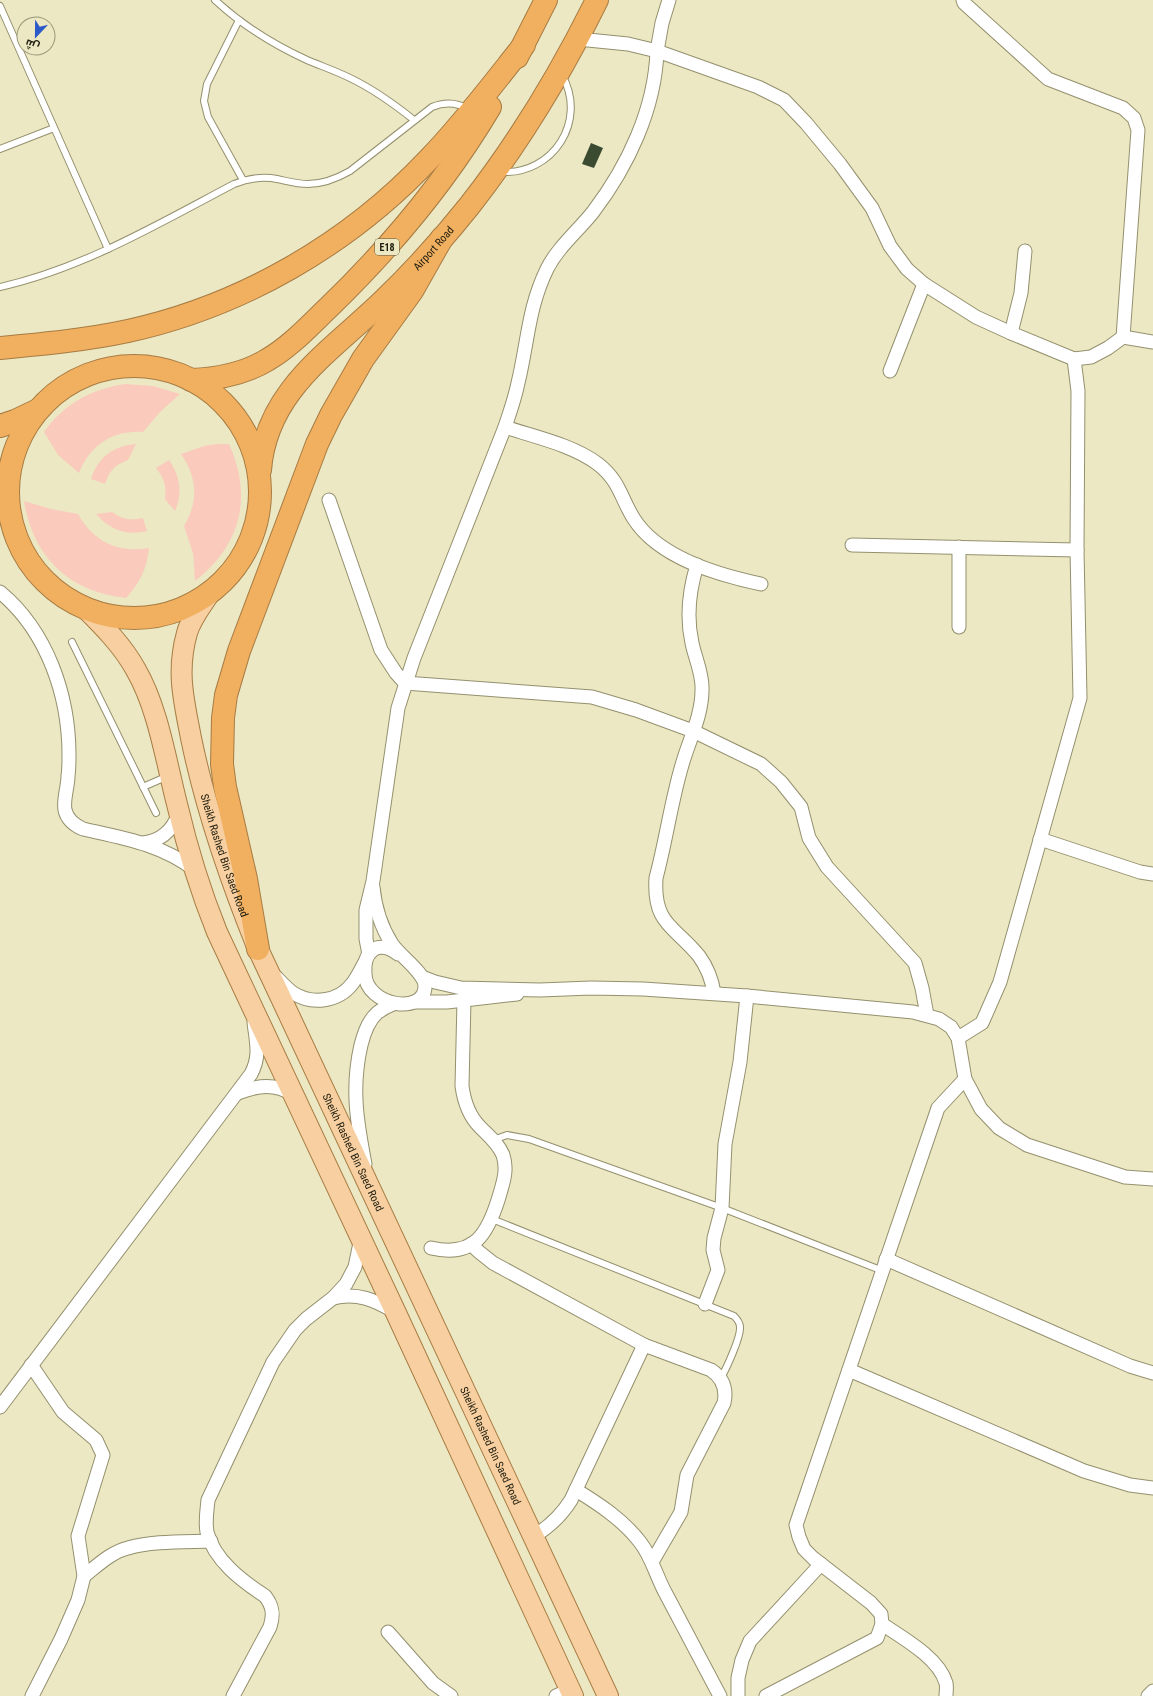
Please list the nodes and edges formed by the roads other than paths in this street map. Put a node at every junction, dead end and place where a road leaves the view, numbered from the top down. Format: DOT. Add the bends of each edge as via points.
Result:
graph roads {
  1 [pos="215,0"];
  2 [pos="546,0"];
  3 [pos="597,0"];
  4 [pos="669,0"];
  5 [pos="963,0"];
  6 [pos="0,6"];
  7 [pos="239,20"];
  8 [pos="578,39"];
  9 [pos="524,45"];
  10 [pos="657,51"];
  11 [pos="560,72"];
  12 [pos="471,111"];
  13 [pos="414,120"];
  14 [pos="54,128"];
  15 [pos="0,149"];
  16 [pos="495,171"];
  17 [pos="243,180"];
  18 [pos="442,238"];
  19 [pos="108,249"];
  20 [pos="1024,251"];
  21 [pos="924,284"];
  22 [pos="0,288"];
  23 [pos="1011,333"];
  24 [pos="1123,337"];
  25 [pos="1153,342"];
  26 [pos="0,348"];
  27 [pos="1074,359"];
  28 [pos="890,371"];
  29 [pos="191,380"];
  30 [pos="39,410"];
  31 [pos="0,426"];
  32 [pos="505,427"];
  33 [pos="259,479"];
  34 [pos="329,500"];
  35 [pos="0,506"];
  36 [pos="12,523"];
  37 [pos="852,545"];
  38 [pos="959,547"];
  39 [pos="1077,550"];
  40 [pos="697,565"];
  41 [pos="761,584"];
  42 [pos="211,591"];
  43 [pos="0,592"];
  44 [pos="84,607"];
  45 [pos="959,627"];
  46 [pos="72,642"];
  47 [pos="405,683"];
  48 [pos="693,731"];
  49 [pos="170,775"];
  50 [pos="143,787"];
  51 [pos="156,814"];
  52 [pos="179,814"];
  53 [pos="1040,839"];
  54 [pos="142,844"];
  55 [pos="195,870"];
  56 [pos="1153,874"];
  57 [pos="373,881"];
  58 [pos="258,949"];
  59 [pos="398,954"];
  60 [pos="368,956"];
  61 [pos="268,969"];
  62 [pos="422,977"];
  63 [pos="540,990"];
  64 [pos="714,993"];
  65 [pos="747,996"];
  66 [pos="464,1000"];
  67 [pos="414,1002"];
  68 [pos="393,1004"];
  69 [pos="253,1009"];
  70 [pos="927,1015"];
  71 [pos="958,1038"];
  72 [pos="965,1079"];
  73 [pos="238,1093"];
  74 [pos="294,1095"];
  75 [pos="493,1140"];
  76 [pos="1153,1179"];
  77 [pos="369,1186"];
  78 [pos="722,1208"];
  79 [pos="492,1219"];
  80 [pos="361,1238"];
  81 [pos="472,1244"];
  82 [pos="432,1248"];
  83 [pos="885,1265"];
  84 [pos="333,1298"];
  85 [pos="706,1304"];
  86 [pos="396,1313"];
  87 [pos="644,1345"];
  88 [pos="31,1366"];
  89 [pos="849,1370"];
  90 [pos="1153,1373"];
  91 [pos="721,1378"];
  92 [pos="0,1407"];
  93 [pos="1153,1488"];
  94 [pos="576,1490"];
  95 [pos="534,1536"];
  96 [pos="211,1541"];
  97 [pos="652,1562"];
  98 [pos="821,1564"];
  99 [pos="84,1576"];
  100 [pos="882,1624"];
  101 [pos="388,1632"];
  102 [pos="1153,1691"];
  103 [pos="566,1694"];
  104 [pos="32,1696"];
  105 [pos="233,1696"];
  106 [pos="451,1696"];
  107 [pos="608,1696"];
  108 [pos="720,1696"];
  109 [pos="738,1696"];
  110 [pos="766,1696"];
  111 [pos="946,1696"];
  112 [pos="1148,1696"];
  1 -- 7 [label="lane"];
  2 -- 9 [label="highway, E18"];
  3 -- 8 [label="highway, Airport Road"];
  4 -- 10 [label="street"];
  5 -- 24 [label="street" via="1048,78 1123,108 1134,118 1138,130"];
  6 -- 14 [label="lane"];
  7 -- 13 [label="lane" via="284,49 367,86"];
  7 -- 17 [label="lane" via="207,84 204,101 208,117"];
  8 -- 10 [label="street" via="628,44"];
  8 -- 11 [label="highway, Airport Road"];
  9 -- 12 [label="highway"];
  9 -- 29 [label="highway, E18" via="486,112 443,176 396,237 343,294 292,342 265,361 220,378"];
  10 -- 21 [label="street" via="758,87 784,100 840,164 872,208 890,246 907,269"];
  10 -- 32 [label="street" via="651,99 632,148 606,194 556,254 540,284 529,320 518,383"];
  11 -- 16 [label="highway, Airport Road"];
  11 -- 16 [label="lane" via="567,84 571,108 567,131 561,142 537,164 517,171"];
  12 -- 13 [label="lane" via="456,104 439,104 424,111"];
  12 -- 26 [label="highway" via="429,160 381,205 329,244 273,277 218,303 160,323 100,336"];
  13 -- 17 [label="lane" via="350,171 329,181 307,184 264,178"];
  14 -- 15 [label="lane"];
  14 -- 19 [label="lane"];
  16 -- 18 [label="highway, Airport Road"];
  17 -- 19 [label="lane"];
  18 -- 33 [label="highway, Airport Road" via="384,300 296,383 272,421 263,449"];
  18 -- 58 [label="highway" via="412,291 363,359 325,427 239,651 226,695 222,764 225,788 246,879"];
  19 -- 22 [label="lane" via="49,274"];
  20 -- 23 [label="street" via="1021,293"];
  21 -- 23 [label="street" via="976,317"];
  21 -- 28 [label="street"];
  23 -- 27 [label="street"];
  24 -- 25 [label="street"];
  24 -- 27 [label="street" via="1091,357"];
  27 -- 39 [label="street" via="1078,391"];
  29 -- 30 [label="highway" via="171,372 144,367 110,369 94,373 64,387"];
  29 -- 33 [label="highway" via="217,398 238,421 252,449"];
  30 -- 31 [label="highway"];
  30 -- 36 [label="highway" via="22,435 11,463 8,493"];
  32 -- 40 [label="street" via="577,452 599,465 617,485 633,518 647,535 666,549"];
  32 -- 47 [label="street"];
  33 -- 42 [label="highway" via="259,511 250,542 234,569"];
  34 -- 47 [label="street" via="378,644 387,662"];
  35 -- 36 [label="highway"];
  36 -- 44 [label="highway" via="24,553 37,571 56,590"];
  37 -- 38 [label="street"];
  38 -- 39 [label="street"];
  38 -- 45 [label="street"];
  39 -- 53 [label="street" via="1080,698"];
  40 -- 41 [label="street"];
  40 -- 48 [label="street" via="690,595 689,627 702,688 701,703"];
  42 -- 44 [label="highway" via="182,608 150,616 116,616"];
  42 -- 58 [label="main road, Sheikh Rashed Bin Saed Road" via="187,632 182,664 182,695 211,820 234,891"];
  43 -- 54 [label="street" via="33,627 50,660 60,688 68,732 65,804 68,817 83,829"];
  44 -- 49 [label="main road" via="112,636 136,669 153,711"];
  46 -- 50 [label="lane"];
  47 -- 48 [label="street" via="592,697"];
  47 -- 57 [label="street" via="394,734"];
  48 -- 64 [label="street" via="677,783 656,878 656,893 658,908 668,926 702,960"];
  48 -- 70 [label="street" via="760,764 781,782 801,807 809,838 827,867 915,963"];
  49 -- 50 [label="lane"];
  49 -- 52 [label="main road"];
  50 -- 51 [label="lane"];
  52 -- 54 [label="street" via="165,835 158,840"];
  52 -- 55 [label="main road"];
  53 -- 56 [label="street"];
  53 -- 71 [label="street" via="997,989 982,1023"];
  54 -- 55 [label="street" via="170,853"];
  55 -- 69 [label="main road" via="216,932"];
  57 -- 59 [label="street" via="380,919"];
  57 -- 60 [label="street" via="366,910"];
  58 -- 61 [label="main road, Sheikh Rashed Bin Saed Road"];
  59 -- 60 [label="street" via="389,948 378,947"];
  59 -- 62 [label="street"];
  60 -- 61 [label="street" via="353,983 340,995 324,1000 316,1001 299,996"];
  60 -- 68 [label="street" via="365,977 370,989 379,998"];
  61 -- 77 [label="main road, Sheikh Rashed Bin Saed Road"];
  62 -- 63 [label="street" via="461,988"];
  62 -- 67 [label="street" via="424,991"];
  63 -- 64 [label="street" via="617,988"];
  63 -- 66 [label="street"];
  64 -- 65 [label="street"];
  65 -- 70 [label="street"];
  65 -- 78 [label="street" via="740,1062 725,1144"];
  66 -- 67 [label="street"];
  66 -- 75 [label="street" via="463,1097 472,1117"];
  67 -- 68 [label="street"];
  68 -- 77 [label="street" via="377,1013 367,1027 362,1039 356,1073 357,1119"];
  69 -- 73 [label="street" via="257,1058 251,1074"];
  69 -- 74 [label="main road"];
  70 -- 71 [label="street" via="951,1027"];
  71 -- 72 [label="street"];
  72 -- 76 [label="street" via="981,1109 999,1128 1027,1145 1124,1177"];
  72 -- 83 [label="street" via="938,1108"];
  73 -- 74 [label="street" via="263,1085 279,1088"];
  73 -- 88 [label="street"];
  74 -- 80 [label="main road"];
  75 -- 78 [label="lane" via="507,1135 528,1139"];
  75 -- 79 [label="street" via="502,1155 505,1172"];
  77 -- 95 [label="main road, Sheikh Rashed Bin Saed Road"];
  78 -- 83 [label="lane"];
  78 -- 85 [label="street" via="713,1250 718,1265 717,1275"];
  79 -- 81 [label="street" via="484,1234"];
  79 -- 85 [label="lane"];
  80 -- 84 [label="street" via="351,1276"];
  80 -- 86 [label="main road"];
  81 -- 82 [label="street" via="456,1250"];
  81 -- 87 [label="street" via="493,1263"];
  83 -- 89 [label="street"];
  83 -- 90 [label="street" via="1130,1366"];
  84 -- 86 [label="street" via="367,1298"];
  84 -- 96 [label="street" via="295,1330 272,1362 208,1500 207,1531"];
  85 -- 91 [label="lane" via="734,1316 740,1327"];
  86 -- 103 [label="main road"];
  87 -- 91 [label="street" via="711,1370"];
  87 -- 94 [label="street"];
  88 -- 92 [label="street"];
  88 -- 99 [label="street" via="63,1412 96,1440 103,1455 78,1536"];
  89 -- 93 [label="street" via="1084,1471 1130,1485"];
  89 -- 98 [label="street" via="796,1525 804,1549"];
  91 -- 97 [label="street" via="726,1390 724,1403 687,1475 681,1512"];
  94 -- 95 [label="street" via="559,1517"];
  94 -- 97 [label="street" via="621,1522 639,1541"];
  95 -- 107 [label="main road, Sheikh Rashed Bin Saed Road"];
  96 -- 99 [label="street" via="127,1548 107,1557"];
  96 -- 105 [label="street" via="225,1564 265,1596 273,1611 270,1627"];
  97 -- 108 [label="street"];
  98 -- 100 [label="street" via="871,1603 881,1614"];
  98 -- 109 [label="street" via="750,1641 738,1678"];
  99 -- 104 [label="street" via="78,1600"];
  100 -- 110 [label="street" via="878,1638"];
  100 -- 111 [label="street" via="917,1647 941,1671 946,1684"];
  101 -- 106 [label="street" via="433,1683"];
  102 -- 112 [label="street"];
}
